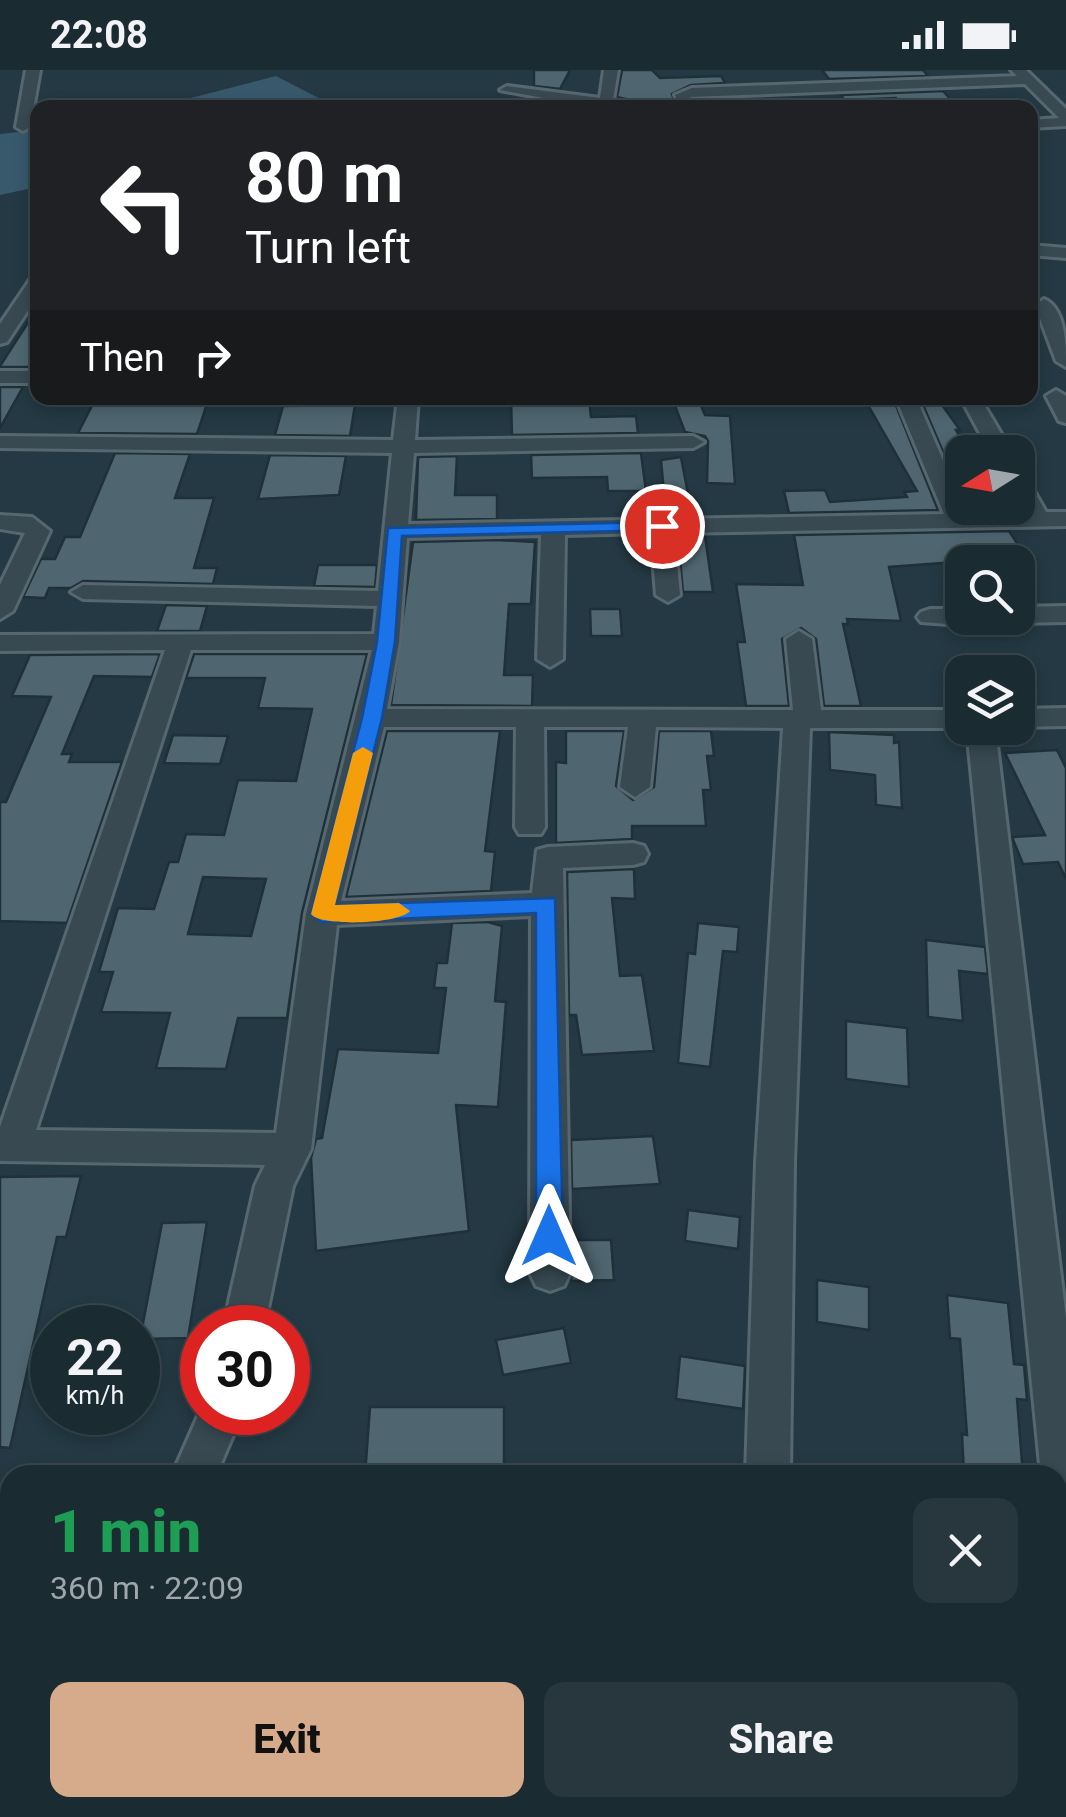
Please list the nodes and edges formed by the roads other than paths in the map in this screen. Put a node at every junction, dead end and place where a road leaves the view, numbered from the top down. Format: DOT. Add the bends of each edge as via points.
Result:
graph roads {
  1 [pos="32,70"];
  2 [pos="512,70"];
  3 [pos="611,70"];
  4 [pos="1023,75"];
  5 [pos="879,83"];
  6 [pos="784,86"];
  7 [pos="507,90"];
  8 [pos="505,100"];
  9 [pos="572,100"];
  10 [pos="606,100"];
  11 [pos="686,100"];
  12 [pos="789,100"];
  13 [pos="888,100"];
  14 [pos="1066,120"];
  15 [pos="1038,123"];
  16 [pos="23,127"];
  17 [pos="1038,251"];
  18 [pos="1066,253"];
  19 [pos="30,293"];
  20 [pos="1053,315"];
  21 [pos="0,338"];
  22 [pos="1066,361"];
  23 [pos="0,378"];
  24 [pos="30,378"];
  25 [pos="1056,396"];
  26 [pos="407,405"];
  27 [pos="909,405"];
  28 [pos="975,405"];
  29 [pos="1066,417"];
  30 [pos="991,435"];
  31 [pos="0,442"];
  32 [pos="692,442"];
  33 [pos="403,447"];
  34 [pos="945,490"];
  35 [pos="1035,513"];
  36 [pos="1066,518"];
  37 [pos="1035,519"];
  38 [pos="1038,519"];
  39 [pos="945,521"];
  40 [pos="0,522"];
  41 [pos="662,526"];
  42 [pos="553,528"];
  43 [pos="394,531"];
  44 [pos="84,592"];
  45 [pos="668,595"];
  46 [pos="389,599"];
  47 [pos="0,611"];
  48 [pos="1066,614"];
  49 [pos="1035,615"];
  50 [pos="930,617"];
  51 [pos="945,617"];
  52 [pos="799,638"];
  53 [pos="181,640"];
  54 [pos="386,642"];
  55 [pos="0,643"];
  56 [pos="550,659"];
  57 [pos="372,718"];
  58 [pos="530,719"];
  59 [pos="945,719"];
  60 [pos="1035,719"];
  61 [pos="643,720"];
  62 [pos="802,720"];
  63 [pos="1064,720"];
  64 [pos="983,745"];
  65 [pos="635,787"];
  66 [pos="530,827"];
  67 [pos="632,854"];
  68 [pos="547,904"];
  69 [pos="322,914"];
  70 [pos="6,1146"];
  71 [pos="292,1149"];
  72 [pos="550,1273"];
  73 [pos="248,1305"];
  74 [pos="212,1435"];
  75 [pos="198,1465"];
  76 [pos="768,1465"];
  77 [pos="1062,1465"];
  1 -- 16 [label="street"];
  2 -- 7 [label="street"];
  3 -- 10 [label="street"];
  4 -- 5 [label="street"];
  4 -- 14 [label="street"];
  5 -- 6 [label="street"];
  5 -- 13 [label="street"];
  6 -- 11 [label="street" via="684,93"];
  6 -- 12 [label="street"];
  7 -- 8 [label="street"];
  7 -- 9 [label="street"];
  14 -- 15 [label="street"];
  17 -- 18 [label="street"];
  19 -- 21 [label="street"];
  20 -- 22 [label="street"];
  23 -- 24 [label="street"];
  25 -- 29 [label="street"];
  26 -- 33 [label="street"];
  27 -- 34 [label="street"];
  28 -- 30 [label="street"];
  31 -- 33 [label="street"];
  32 -- 33 [label="street"];
  33 -- 43 [label="street"];
  35 -- 38 [label="street"];
  36 -- 38 [label="street"];
  37 -- 38 [label="street"];
  39 -- 41 [label="street"];
  40 -- 47 [label="street" via="24,522 38,531"];
  41 -- 42 [label="street"];
  41 -- 45 [label="street"];
  42 -- 43 [label="street"];
  42 -- 56 [label="street"];
  43 -- 46 [label="street"];
  44 -- 46 [label="street"];
  46 -- 54 [label="street"];
  48 -- 49 [label="street"];
  50 -- 51 [label="street"];
  52 -- 62 [label="street"];
  53 -- 54 [label="street"];
  53 -- 55 [label="street"];
  53 -- 70 [label="street"];
  54 -- 57 [label="street"];
  57 -- 58 [label="street"];
  57 -- 69 [label="street"];
  58 -- 61 [label="street"];
  58 -- 66 [label="street"];
  59 -- 62 [label="street"];
  60 -- 63 [label="street"];
  61 -- 62 [label="street"];
  61 -- 65 [label="street"];
  62 -- 76 [label="street" via="775,1162"];
  64 -- 77 [label="street"];
  67 -- 68 [label="street" via="548,858"];
  68 -- 69 [label="street"];
  68 -- 72 [label="street"];
  69 -- 71 [label="street"];
  70 -- 71 [label="street"];
  71 -- 73 [label="street" via="274,1186"];
  74 -- 75 [label="street"];
}
